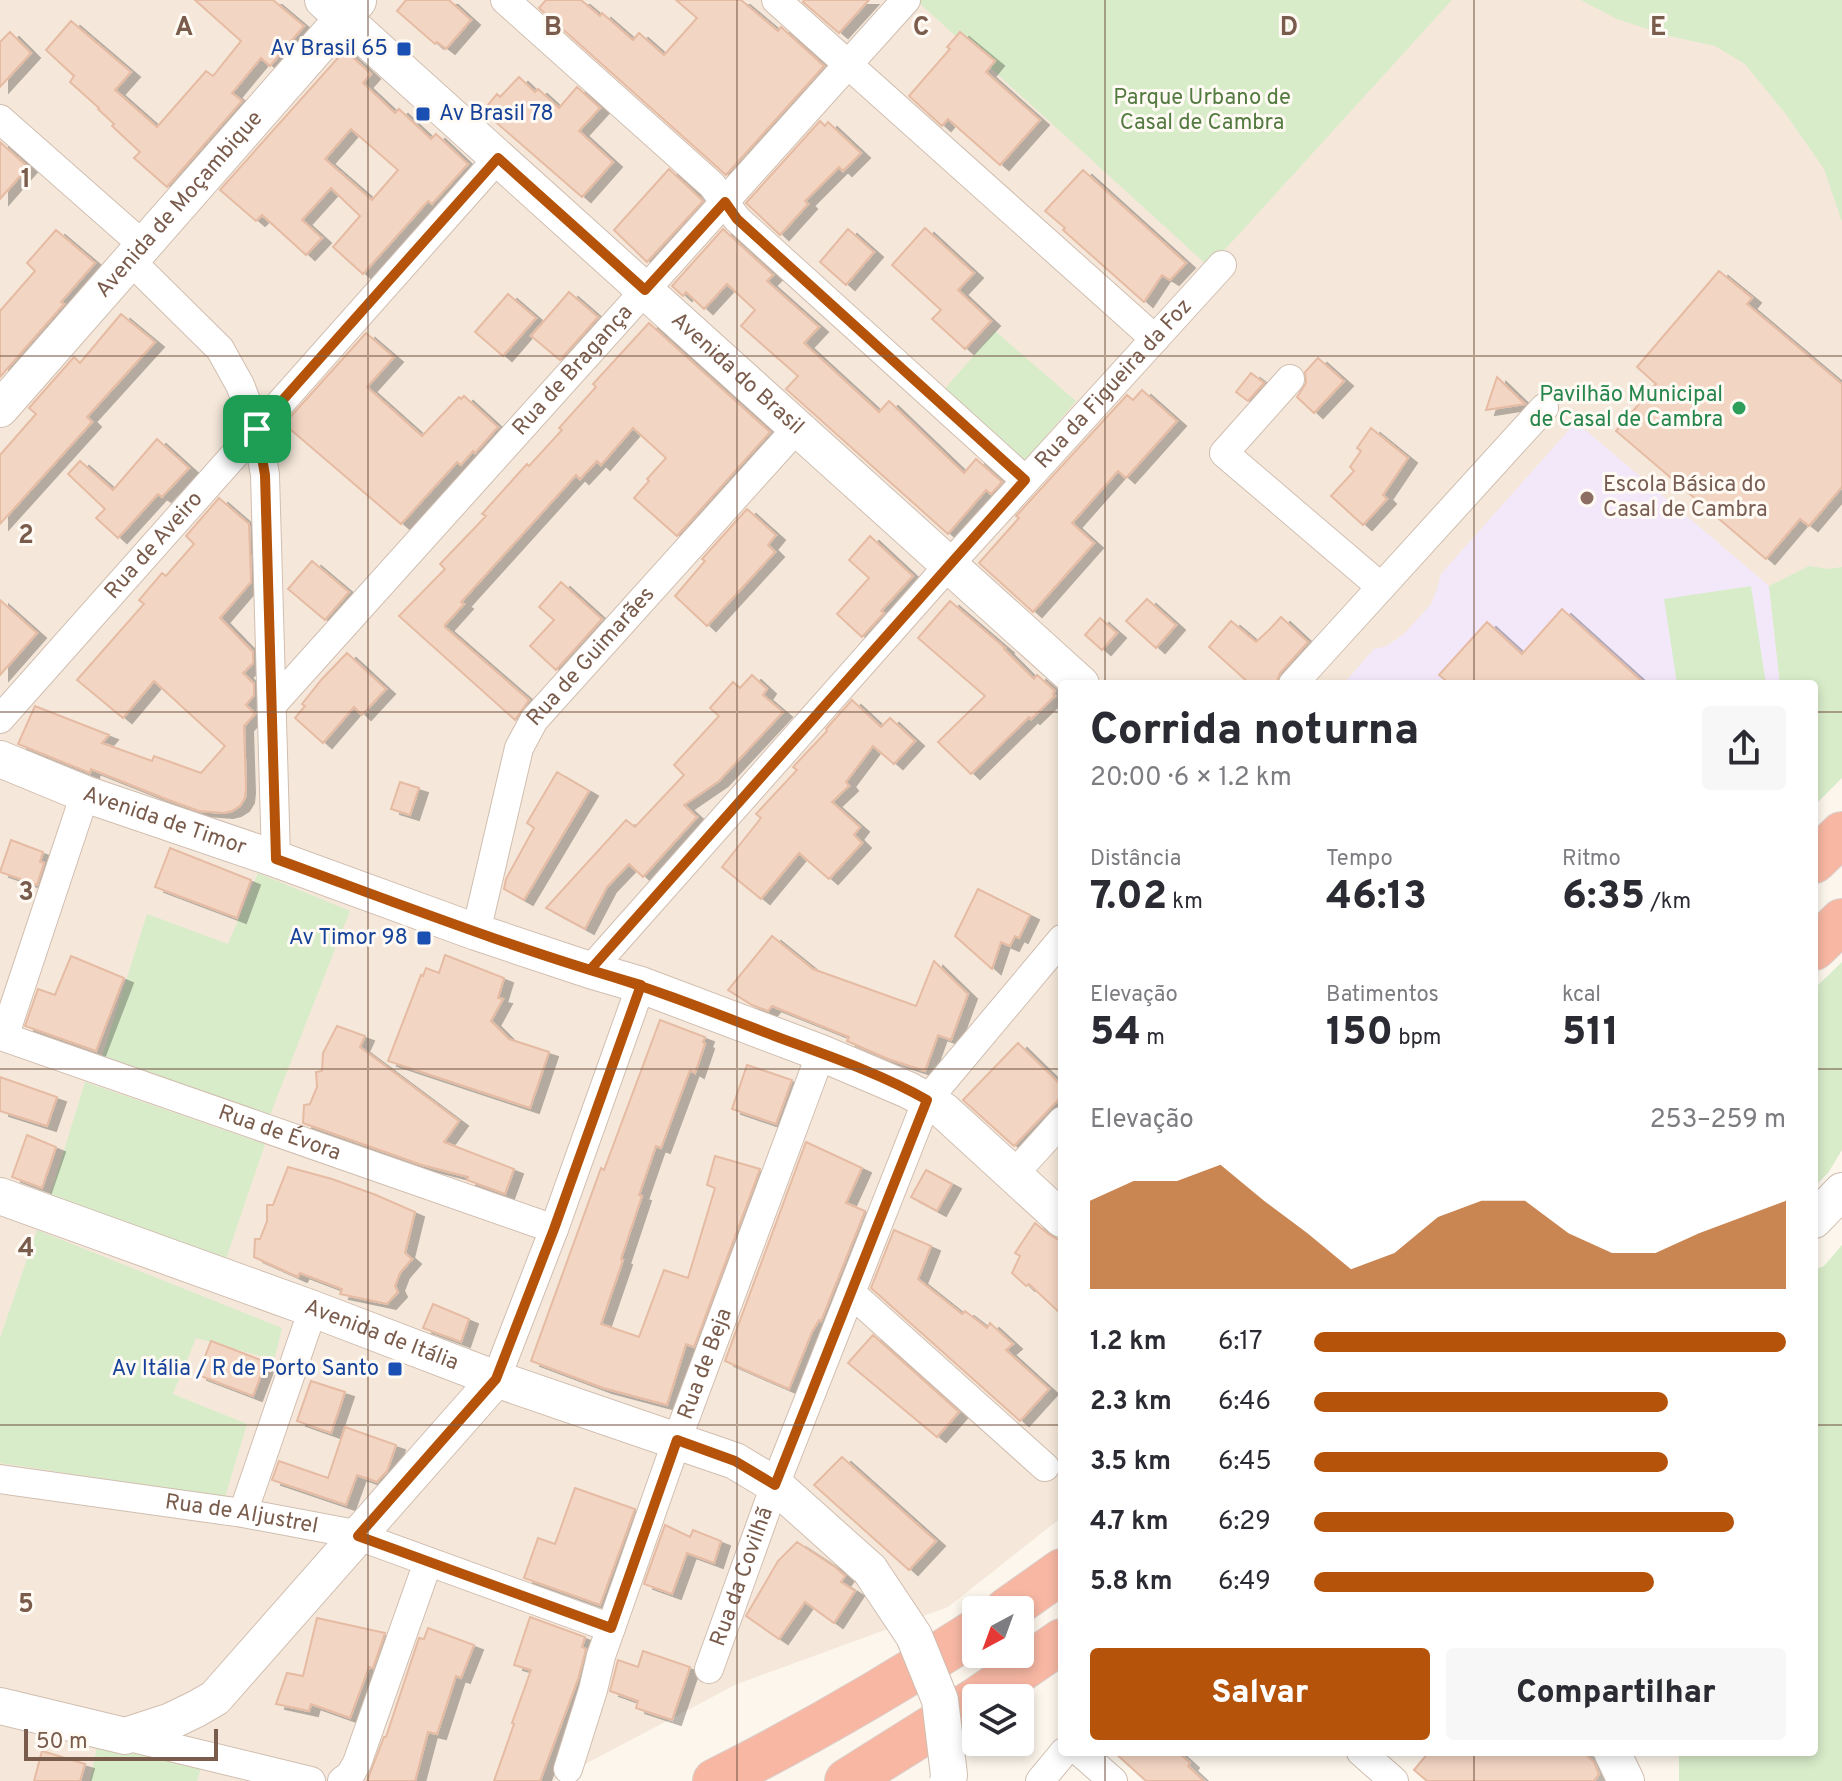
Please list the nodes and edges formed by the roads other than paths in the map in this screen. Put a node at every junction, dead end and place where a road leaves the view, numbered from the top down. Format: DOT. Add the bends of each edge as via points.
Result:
graph roads {
  1 [pos="505,0"];
  2 [pos="776,0"];
  3 [pos="906,0"];
  4 [pos="342,6"];
  5 [pos="849,65"];
  6 [pos="0,119"];
  7 [pos="498,158"];
  8 [pos="725,202"];
  9 [pos="138,253"];
  10 [pos="1222,265"];
  11 [pos="645,290"];
  12 [pos="1155,339"];
  13 [pos="1290,379"];
  14 [pos="6,391"];
  15 [pos="1544,408"];
  16 [pos="797,428"];
  17 [pos="257,429"];
  18 [pos="1025,480"];
  19 [pos="949,565"];
  20 [pos="1381,587"];
  21 [pos="1077,680"];
  22 [pos="1297,680"];
  23 [pos="272,705"];
  24 [pos="0,719"];
  25 [pos="0,759"];
  26 [pos="85,794"];
  27 [pos="1842,834"];
  28 [pos="1818,857"];
  29 [pos="276,859"];
  30 [pos="1842,921"];
  31 [pos="476,932"];
  32 [pos="1058,944"];
  33 [pos="1818,944"];
  34 [pos="590,970"];
  35 [pos="641,985"];
  36 [pos="9,995"];
  37 [pos="821,1053"];
  38 [pos="927,1100"];
  39 [pos="1058,1125"];
  40 [pos="1014,1174"];
  41 [pos="1842,1191"];
  42 [pos="0,1196"];
  43 [pos="1058,1215"];
  44 [pos="1818,1216"];
  45 [pos="554,1229"];
  46 [pos="851,1293"];
  47 [pos="313,1309"];
  48 [pos="496,1379"];
  49 [pos="677,1440"];
  50 [pos="1045,1467"];
  51 [pos="0,1479"];
  52 [pos="775,1485"];
  53 [pos="243,1513"];
  54 [pos="358,1536"];
  55 [pos="428,1562"];
  56 [pos="1058,1574"];
  57 [pos="1027,1596"];
  58 [pos="611,1628"];
  59 [pos="962,1640"];
  60 [pos="1058,1644"];
  61 [pos="709,1669"];
  62 [pos="1000,1684"];
  63 [pos="0,1706"];
  64 [pos="962,1709"];
  65 [pos="125,1736"];
  66 [pos="1061,1756"];
  67 [pos="1085,1756"];
  68 [pos="1366,1756"];
  69 [pos="1614,1756"];
  70 [pos="568,1769"];
  71 [pos="311,1781"];
  72 [pos="342,1781"];
  73 [pos="715,1781"];
  74 [pos="847,1781"];
  75 [pos="948,1781"];
  76 [pos="1040,1781"];
  77 [pos="1113,1781"];
  78 [pos="1394,1781"];
  79 [pos="1626,1781"];
  1 -- 8 [label="street"];
  2 -- 5 [label="street"];
  3 -- 5 [label="street, Rua de Bragança"];
  4 -- 7 [label="street, Avenida do Brasil"];
  4 -- 9 [label="street, Avenida de Moçambique"];
  5 -- 8 [label="street, Rua de Bragança"];
  5 -- 12 [label="street"];
  6 -- 9 [label="street"];
  7 -- 11 [label="street, Avenida do Brasil"];
  7 -- 17 [label="street, Rua de Aveiro"];
  8 -- 11 [label="street, Rua de Bragança"];
  8 -- 18 [label="street" via="737,219"];
  9 -- 14 [label="street, Avenida de Moçambique"];
  9 -- 17 [label="street" via="220,349"];
  10 -- 12 [label="street, Rua da Figueira da Foz"];
  11 -- 16 [label="street, Avenida do Brasil"];
  11 -- 23 [label="street, Rua de Bragança"];
  12 -- 18 [label="street, Rua da Figueira da Foz"];
  13 -- 20 [label="street" via="1224,453"];
  15 -- 20 [label="street"];
  16 -- 19 [label="street, Avenida do Brasil"];
  16 -- 31 [label="street, Rua de Guimarães" via="534,720 519,748"];
  17 -- 23 [label="street" via="265,475"];
  17 -- 24 [label="street, Rua de Aveiro"];
  18 -- 19 [label="street, Rua da Figueira da Foz"];
  19 -- 21 [label="street, Avenida do Brasil"];
  19 -- 34 [label="street, Rua da Figueira da Foz"];
  20 -- 22 [label="street"];
  23 -- 29 [label="street"];
  25 -- 26 [label="street, Avenida de Timor"];
  26 -- 29 [label="street, Avenida de Timor"];
  26 -- 36 [label="street"];
  27 -- 28 [label="highway"];
  29 -- 31 [label="street, Avenida de Timor"];
  30 -- 33 [label="highway"];
  31 -- 34 [label="street, Avenida de Timor"];
  32 -- 38 [label="street, Rua da Covilhã"];
  34 -- 35 [label="street, Avenida de Timor"];
  35 -- 37 [label="street, Avenida de Timor"];
  35 -- 45 [label="street"];
  36 -- 45 [label="street, Rua de Évora" via="4,1037"];
  37 -- 38 [label="street, Avenida de Timor"];
  37 -- 49 [label="street, Rua de Beja"];
  38 -- 40 [label="street, Avenida de Timor"];
  38 -- 46 [label="street, Rua da Covilhã"];
  39 -- 40 [label="street"];
  40 -- 43 [label="street, Avenida de Timor"];
  41 -- 44 [label="street"];
  42 -- 47 [label="street, Avenida de Itália"];
  45 -- 48 [label="street"];
  46 -- 50 [label="street"];
  46 -- 52 [label="street, Rua da Covilhã"];
  47 -- 48 [label="street, Avenida de Itália"];
  47 -- 53 [label="street"];
  48 -- 49 [label="street, Avenida de Itália"];
  48 -- 54 [label="street"];
  49 -- 52 [label="street, Avenida de Itália" via="735,1461"];
  49 -- 58 [label="street, Rua de Beja"];
  51 -- 53 [label="street, Rua de Aljustrel"];
  52 -- 61 [label="street, Rua da Covilhã"];
  52 -- 75 [label="street, Avenida de Itália, bridge" via="870,1570 914,1636 940,1700"];
  53 -- 54 [label="street, Rua de Aljustrel"];
  54 -- 55 [label="street, Rua de Aljustrel"];
  54 -- 65 [label="street" via="213,1699 171,1721"];
  55 -- 58 [label="street, Rua de Aljustrel"];
  55 -- 72 [label="street" via="357,1763"];
  56 -- 57 [label="highway"];
  58 -- 70 [label="street, Rua de Beja"];
  59 -- 73 [label="highway" via="840,1715"];
  60 -- 62 [label="highway"];
  63 -- 65 [label="street"];
  64 -- 74 [label="highway"];
  65 -- 71 [label="street"];
  66 -- 76 [label="street"];
  67 -- 77 [label="street"];
  68 -- 78 [label="street"];
  69 -- 79 [label="street"];
}
